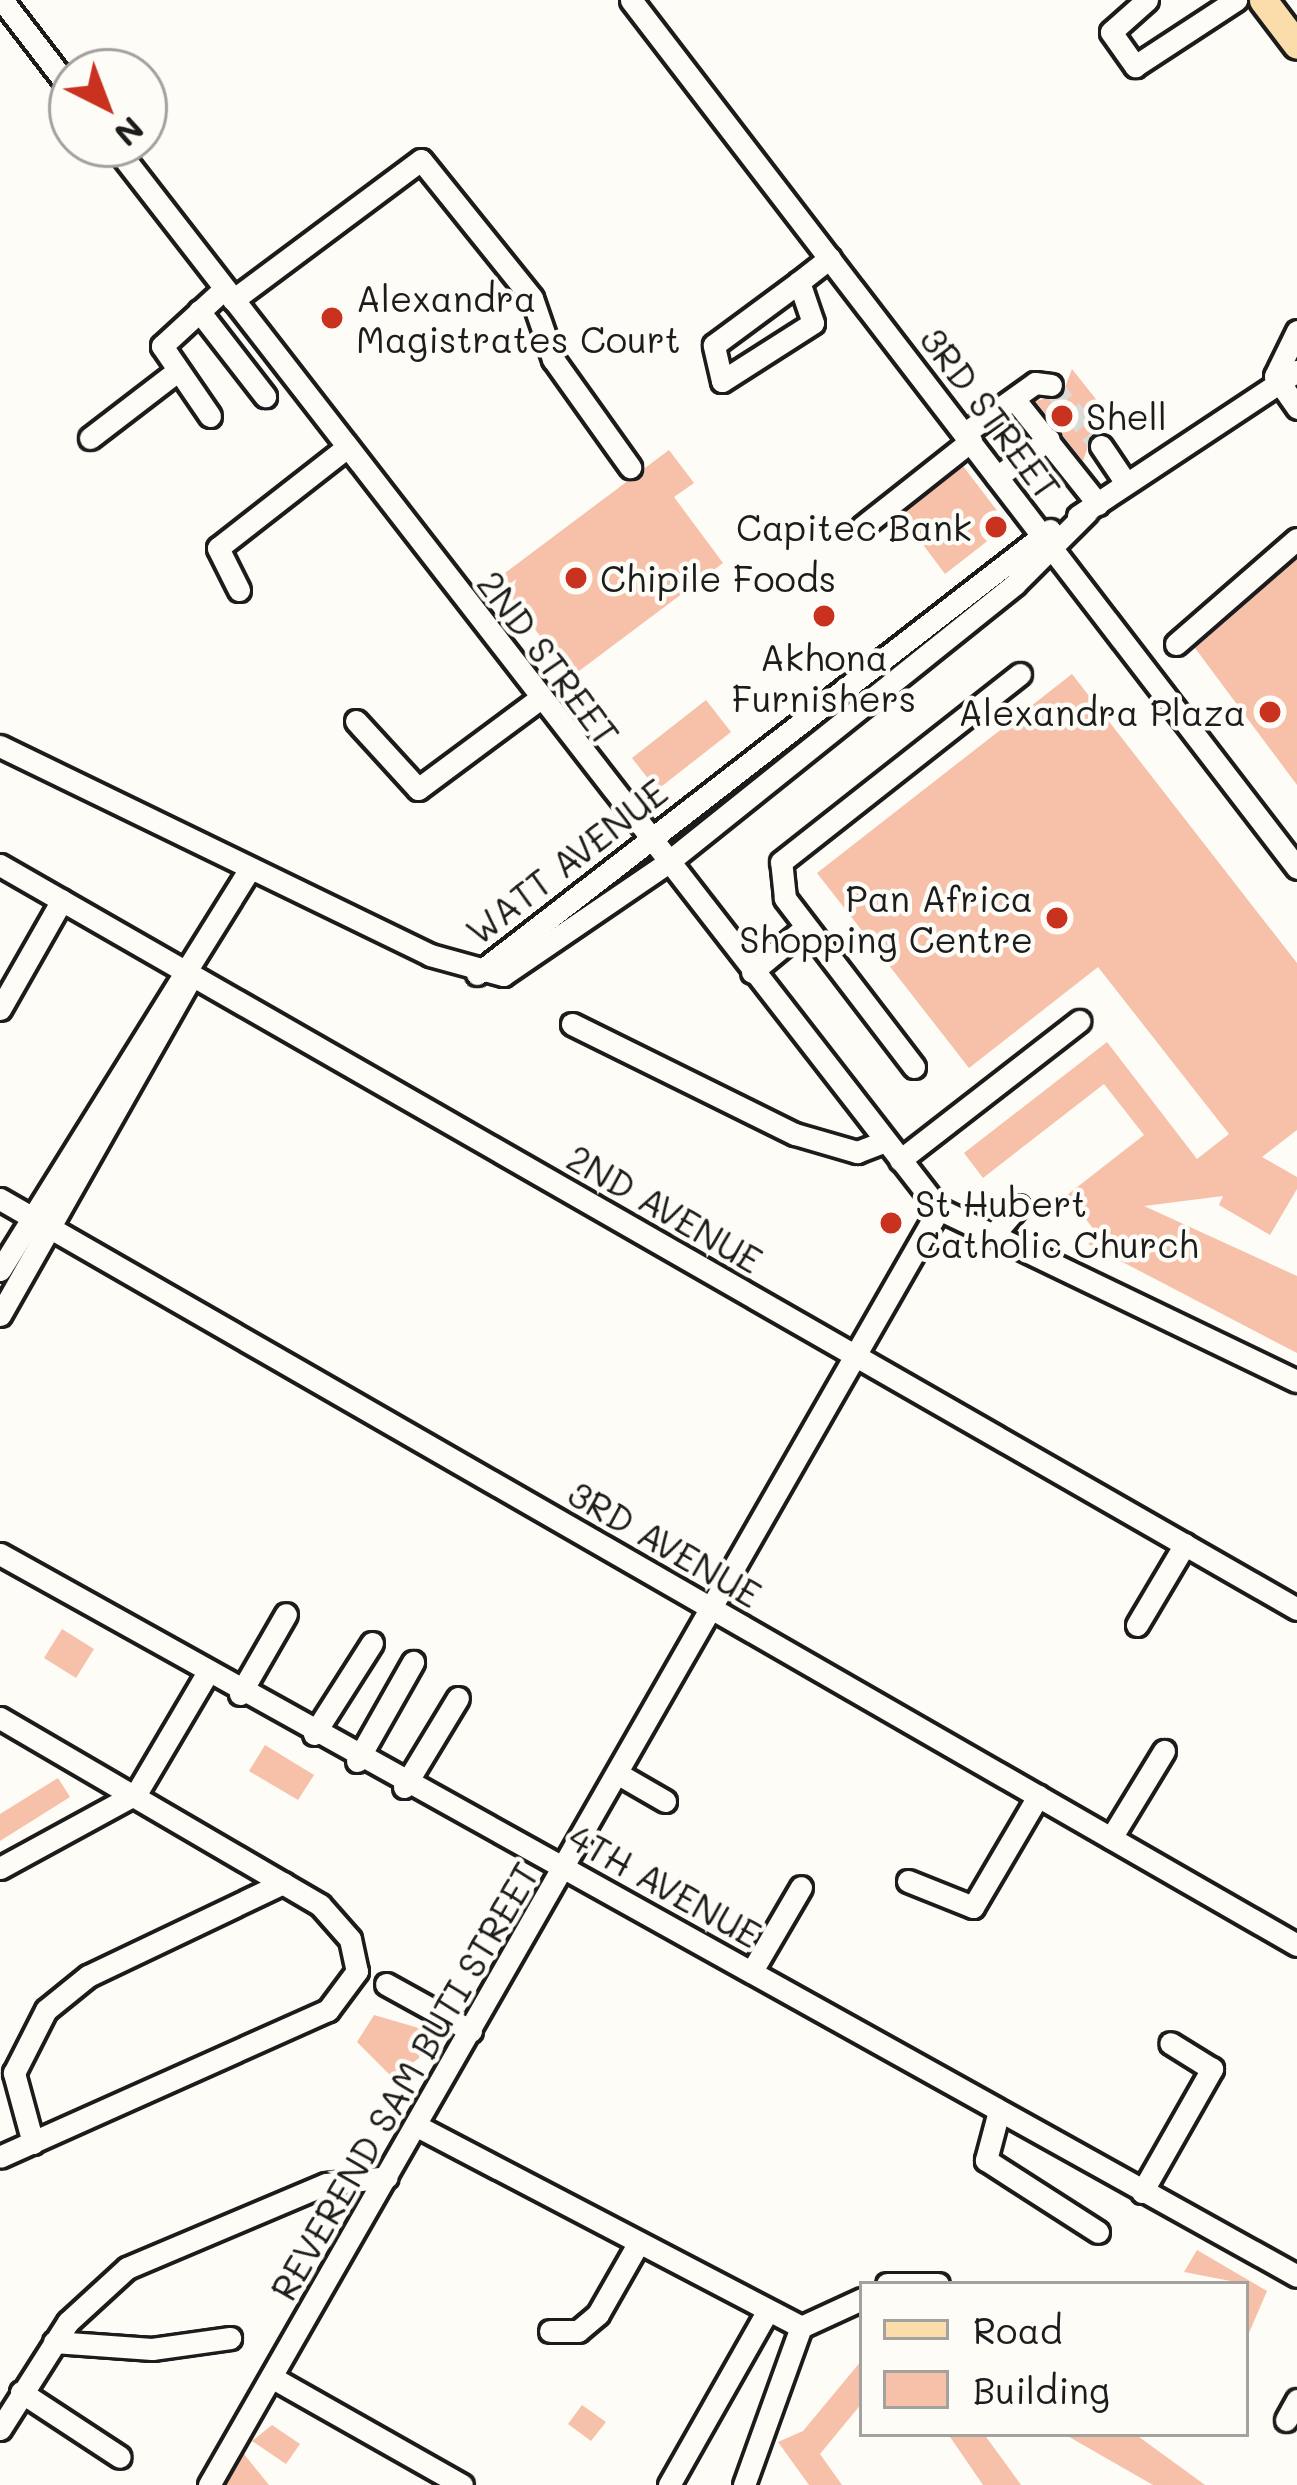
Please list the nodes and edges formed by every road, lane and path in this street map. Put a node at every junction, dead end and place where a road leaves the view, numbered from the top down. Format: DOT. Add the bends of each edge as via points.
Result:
graph roads {
  1 [pos="2,0"];
  2 [pos="631,0"];
  3 [pos="1147,0"];
  4 [pos="1236,0"];
  5 [pos="1263,0"];
  6 [pos="1297,45"];
  7 [pos="48,60"];
  8 [pos="132,168"];
  9 [pos="830,258"];
  10 [pos="799,282"];
  11 [pos="229,294"];
  12 [pos="199,311"];
  13 [pos="1297,332"];
  14 [pos="176,372"];
  15 [pos="1286,373"];
  16 [pos="1051,385"];
  17 [pos="265,396"];
  18 [pos="1015,400"];
  19 [pos="1297,408"];
  20 [pos="210,416"];
  21 [pos="968,437"];
  22 [pos="90,438"];
  23 [pos="1049,439"];
  24 [pos="1101,446"];
  25 [pos="346,448"];
  26 [pos="630,467"];
  27 [pos="998,477"];
  28 [pos="1126,483"];
  29 [pos="1092,508"];
  30 [pos="862,526"];
  31 [pos="1297,539"];
  32 [pos="1048,542"];
  33 [pos="239,590"];
  34 [pos="1175,644"];
  35 [pos="1020,674"];
  36 [pos="539,699"];
  37 [pos="356,721"];
  38 [pos="0,746"];
  39 [pos="647,840"];
  40 [pos="667,863"];
  41 [pos="0,866"];
  42 [pos="250,868"];
  43 [pos="1297,868"];
  44 [pos="62,900"];
  45 [pos="806,928"];
  46 [pos="188,971"];
  47 [pos="752,971"];
  48 [pos="476,974"];
  49 [pos="0,1010"];
  50 [pos="1079,1021"];
  51 [pos="572,1024"];
  52 [pos="914,1067"];
  53 [pos="885,1141"];
  54 [pos="900,1160"];
  55 [pos="0,1199"];
  56 [pos="1018,1206"];
  57 [pos="939,1208"];
  58 [pos="41,1222"];
  59 [pos="994,1234"];
  60 [pos="0,1270"];
  61 [pos="0,1315"];
  62 [pos="857,1356"];
  63 [pos="1297,1381"];
  64 [pos="1185,1544"];
  65 [pos="0,1554"];
  66 [pos="716,1609"];
  67 [pos="1297,1609"];
  68 [pos="286,1614"];
  69 [pos="1137,1625"];
  70 [pos="372,1643"];
  71 [pos="413,1662"];
  72 [pos="206,1675"];
  73 [pos="240,1694"];
  74 [pos="458,1698"];
  75 [pos="0,1718"];
  76 [pos="314,1735"];
  77 [pos="1164,1751"];
  78 [pos="357,1761"];
  79 [pos="620,1775"];
  80 [pos="404,1787"];
  81 [pos="136,1794"];
  82 [pos="1038,1796"];
  83 [pos="664,1801"];
  84 [pos="1111,1838"];
  85 [pos="565,1867"];
  86 [pos="0,1868"];
  87 [pos="908,1881"];
  88 [pos="283,1883"];
  89 [pos="801,1887"];
  90 [pos="1297,1946"];
  91 [pos="752,1971"];
  92 [pos="386,1984"];
  93 [pos="471,2031"];
  94 [pos="1170,2043"];
  95 [pos="999,2111"];
  96 [pos="417,2126"];
  97 [pos="33,2143"];
  98 [pos="0,2157"];
  99 [pos="387,2177"];
  100 [pos="1142,2192"];
  101 [pos="1098,2232"];
  102 [pos="638,2244"];
  103 [pos="1296,2274"];
  104 [pos="859,2300"];
  105 [pos="767,2312"];
  106 [pos="801,2327"];
  107 [pos="550,2331"];
  108 [pos="230,2338"];
  109 [pos="54,2342"];
  110 [pos="273,2378"];
  111 [pos="21,2392"];
  112 [pos="3,2418"];
  113 [pos="120,2457"];
  114 [pos="209,2485"];
  115 [pos="462,2485"];
  116 [pos="669,2485"];
  117 [pos="744,2485"];
  1 -- 7 [label="street"];
  2 -- 9 [label="street, 3RD STREET"];
  3 -- 4 [label="street" via="1111,32 1135,66"];
  5 -- 6 [label="main road"];
  8 -- 11 [label="street, 2ND STREET"];
  9 -- 10 [label="street"];
  9 -- 21 [label="street, 3RD STREET"];
  10 -- 10 [label="street" via="714,345 722,380 813,322"];
  11 -- 12 [label="street"];
  11 -- 25 [label="street, 2ND STREET"];
  11 -- 26 [label="street" via="421,160 532,298 553,359"];
  12 -- 14 [label="street" via="162,346"];
  12 -- 17 [label="street"];
  13 -- 15 [label="street, WATT AVENUE"];
  14 -- 20 [label="street"];
  14 -- 22 [label="street"];
  15 -- 19 [label="street"];
  15 -- 28 [label="street, WATT AVENUE"];
  16 -- 18 [label="street" via="1043,379"];
  18 -- 21 [label="street"];
  18 -- 23 [label="street"];
  21 -- 27 [label="street, 3RD STREET"];
  21 -- 30 [label="street"];
  23 -- 27 [label="street"];
  23 -- 29 [label="street"];
  24 -- 28 [label="street"];
  25 -- 33 [label="street" via="218,548"];
  25 -- 36 [label="street, 2ND STREET"];
  27 -- 32 [label="street, 3RD STREET"];
  28 -- 29 [label="street, WATT AVENUE"];
  29 -- 32 [label="street, WATT AVENUE"];
  31 -- 34 [label="street"];
  32 -- 39 [label="street, WATT AVENUE"];
  32 -- 40 [label="street, WATT AVENUE"];
  32 -- 43 [label="street, 3RD STREET"];
  35 -- 45 [label="street" via="781,862 785,898"];
  36 -- 37 [label="street" via="418,789"];
  36 -- 39 [label="street, 2ND STREET"];
  38 -- 42 [label="street"];
  39 -- 40 [label="street, 2ND STREET"];
  39 -- 48 [label="street, WATT AVENUE"];
  40 -- 47 [label="street, 2ND STREET"];
  40 -- 48 [label="street, WATT AVENUE" via="539,959"];
  41 -- 44 [label="street, 2ND AVENUE"];
  42 -- 46 [label="street"];
  42 -- 48 [label="street"];
  44 -- 46 [label="street, 2ND AVENUE"];
  44 -- 49 [label="street"];
  45 -- 47 [label="street"];
  45 -- 52 [label="street"];
  46 -- 58 [label="street"];
  46 -- 62 [label="street, 2ND AVENUE"];
  47 -- 53 [label="street, 2ND STREET"];
  50 -- 54 [label="street"];
  51 -- 53 [label="street" via="795,1134 857,1152"];
  53 -- 54 [label="street, 2ND STREET"];
  54 -- 57 [label="street, 2ND STREET"];
  55 -- 58 [label="street, 3RD AVENUE"];
  56 -- 59 [label="street"];
  57 -- 59 [label="street"];
  57 -- 62 [label="street, REVEREND SAM BUTI STREET"];
  58 -- 60 [label="street"];
  58 -- 61 [label="street"];
  58 -- 66 [label="street, 3RD AVENUE"];
  59 -- 63 [label="street"];
  62 -- 64 [label="street, 2ND AVENUE"];
  62 -- 66 [label="street, REVEREND SAM BUTI STREET"];
  64 -- 67 [label="street, 2ND AVENUE"];
  64 -- 69 [label="street"];
  65 -- 72 [label="street, 4TH AVENUE"];
  66 -- 79 [label="street, REVEREND SAM BUTI STREET"];
  66 -- 82 [label="street, 3RD AVENUE"];
  68 -- 73 [label="street"];
  70 -- 76 [label="street"];
  71 -- 78 [label="street"];
  72 -- 73 [label="street, 4TH AVENUE"];
  72 -- 81 [label="street"];
  73 -- 76 [label="street, 4TH AVENUE"];
  74 -- 80 [label="street"];
  75 -- 81 [label="street"];
  76 -- 78 [label="street, 4TH AVENUE"];
  77 -- 84 [label="street"];
  78 -- 80 [label="street, 4TH AVENUE"];
  79 -- 83 [label="street"];
  79 -- 85 [label="street, REVEREND SAM BUTI STREET"];
  80 -- 85 [label="street, 4TH AVENUE"];
  81 -- 86 [label="street"];
  81 -- 88 [label="street"];
  82 -- 84 [label="street, 3RD AVENUE"];
  82 -- 87 [label="street" via="974,1907"];
  84 -- 90 [label="street, 3RD AVENUE"];
  85 -- 91 [label="street, 4TH AVENUE"];
  85 -- 93 [label="street, REVEREND SAM BUTI STREET"];
  88 -- 97 [label="street" via="88,1976 46,2010 14,2073"];
  88 -- 97 [label="street" via="350,1940 357,1971 344,1999"];
  89 -- 91 [label="street"];
  91 -- 95 [label="street, 4TH AVENUE"];
  92 -- 93 [label="street"];
  93 -- 96 [label="street, REVEREND SAM BUTI STREET"];
  94 -- 100 [label="street" via="1212,2069"];
  95 -- 100 [label="street, 4TH AVENUE"];
  95 -- 101 [label="street" via="986,2160"];
  96 -- 99 [label="street, REVEREND SAM BUTI STREET"];
  96 -- 102 [label="street"];
  97 -- 98 [label="street"];
  99 -- 109 [label="street" via="341,2179 159,2252 103,2285"];
  99 -- 110 [label="street, REVEREND SAM BUTI STREET"];
  100 -- 103 [label="street, 4TH AVENUE"];
  102 -- 105 [label="street"];
  102 -- 107 [label="street" via="598,2314 578,2332"];
  104 -- 106 [label="street"];
  105 -- 106 [label="street"];
  105 -- 116 [label="street"];
  106 -- 117 [label="street"];
  108 -- 109 [label="street" via="152,2349"];
  109 -- 111 [label="street"];
  110 -- 114 [label="street, REVEREND SAM BUTI STREET"];
  110 -- 115 [label="street"];
  111 -- 112 [label="street"];
  111 -- 113 [label="street"];
}
